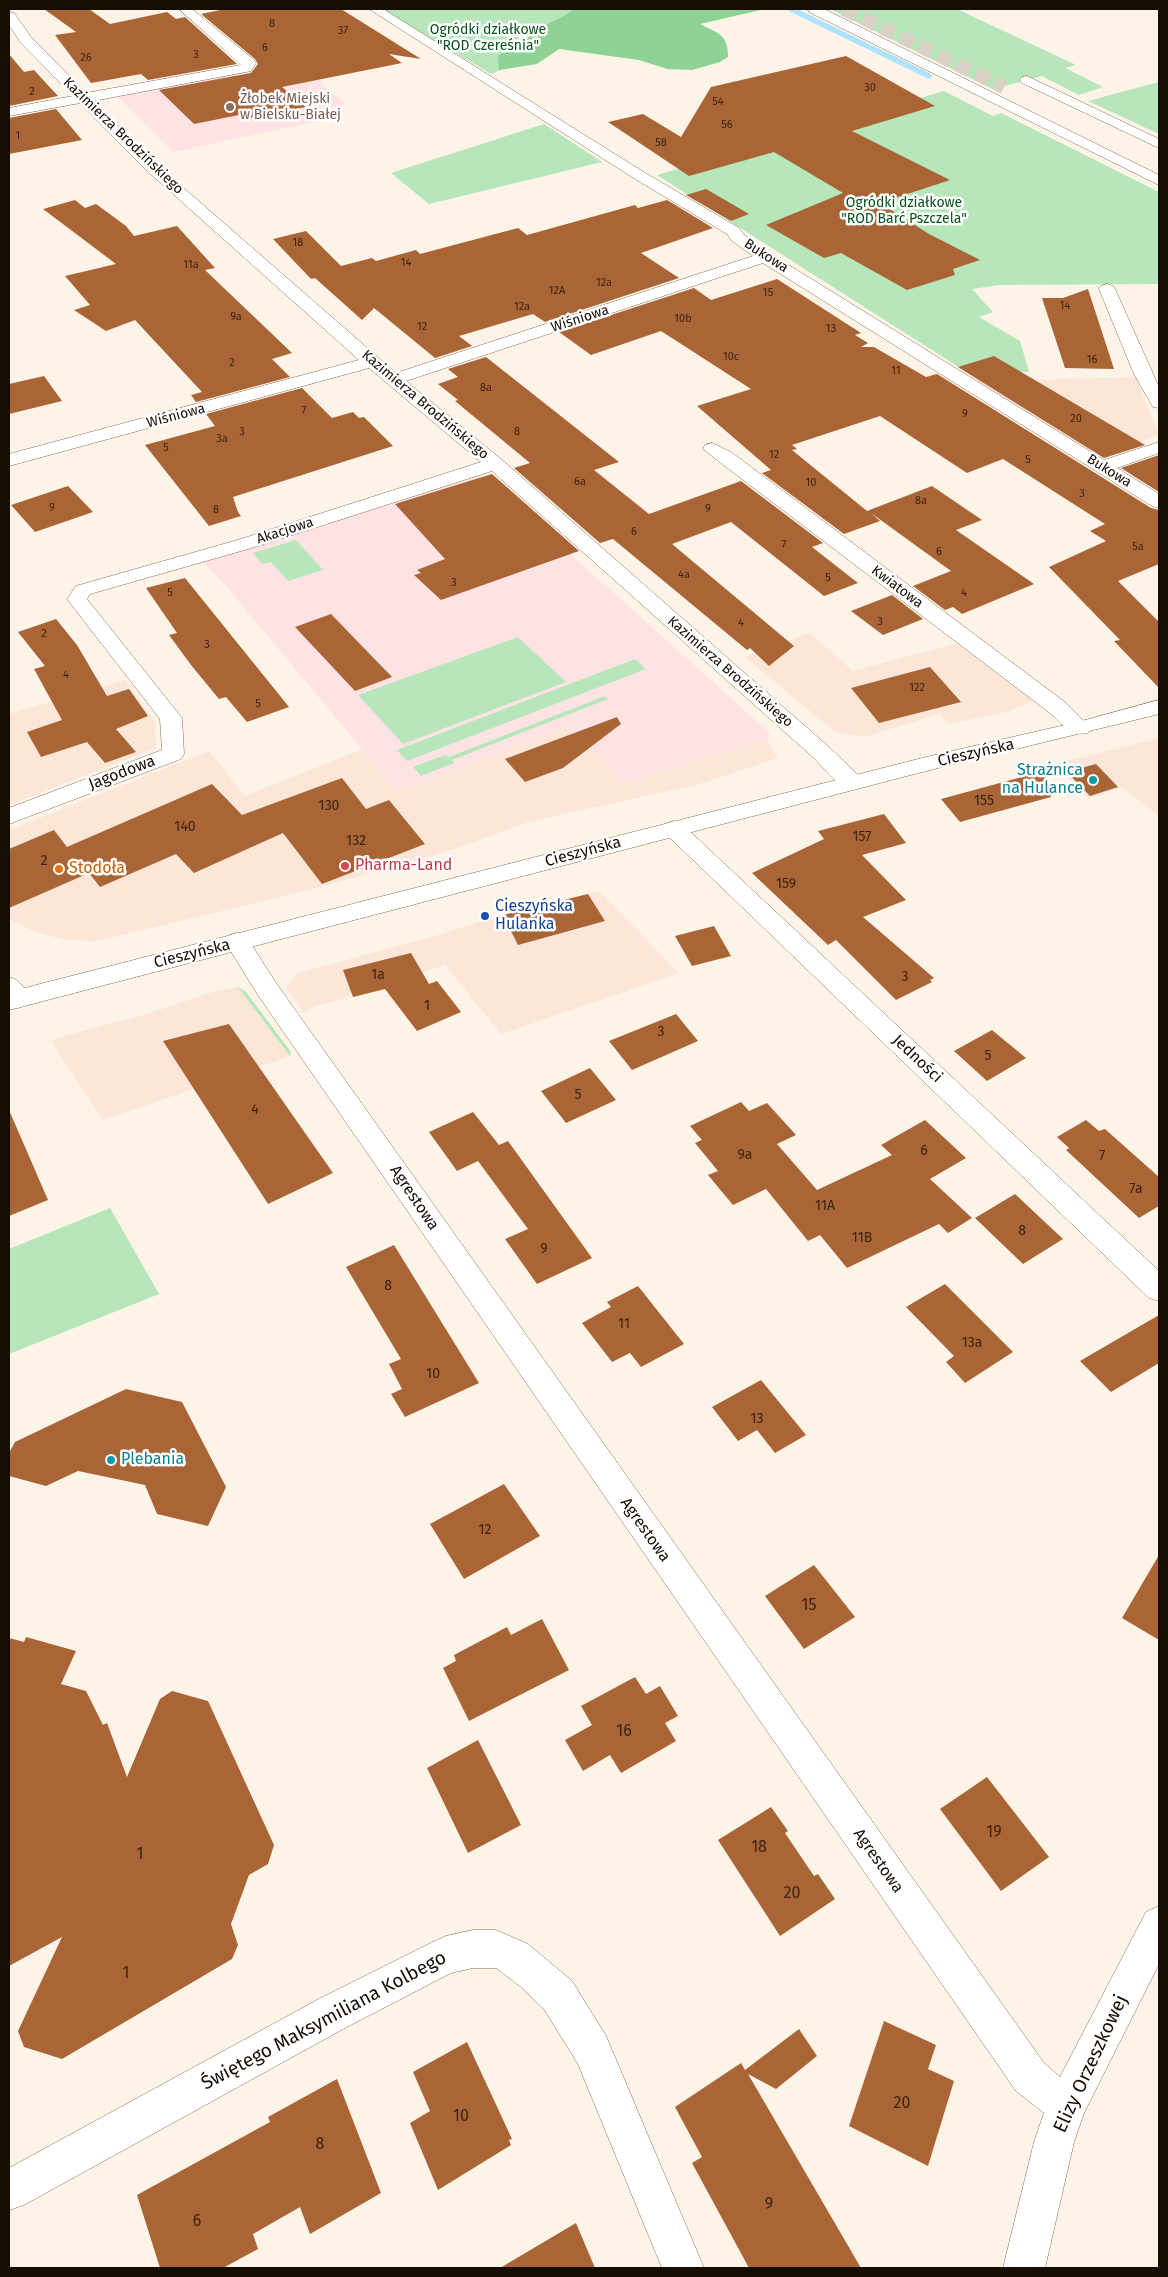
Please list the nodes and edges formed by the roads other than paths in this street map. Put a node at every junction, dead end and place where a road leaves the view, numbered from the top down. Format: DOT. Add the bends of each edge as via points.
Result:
graph roads {
  1 [pos="185,9"];
  2 [pos="374,9"];
  3 [pos="814,9"];
  4 [pos="9,16"];
  5 [pos="1027,80"];
  6 [pos="83,98"];
  7 [pos="9,112"];
  8 [pos="1159,144"];
  9 [pos="1159,180"];
  10 [pos="765,256"];
  11 [pos="1107,289"];
  12 [pos="372,362"];
  13 [pos="393,380"];
  14 [pos="1159,403"];
  15 [pos="1159,447"];
  16 [pos="712,449"];
  17 [pos="9,460"];
  18 [pos="496,464"];
  19 [pos="1102,467"];
  20 [pos="1159,502"];
  21 [pos="77,599"];
  22 [pos="1159,707"];
  23 [pos="1080,728"];
  24 [pos="853,783"];
  25 [pos="9,816"];
  26 [pos="674,829"];
  27 [pos="237,942"];
  28 [pos="12,996"];
  29 [pos="1159,1289"];
  30 [pos="1159,1925"];
  31 [pos="1068,2105"];
  32 [pos="9,2190"];
  33 [pos="683,2268"];
  34 [pos="1024,2268"];
  1 -- 6 [label="street" via="249,63 246,68"];
  2 -- 10 [label="street, Bukowa" via="733,231"];
  3 -- 9 [label="street"];
  4 -- 6 [label="street, Kazimierza Brodzińskiego" via="26,40"];
  5 -- 8 [label="street"];
  6 -- 7 [label="street"];
  6 -- 12 [label="street, Kazimierza Brodzińskiego" via="150,166"];
  10 -- 13 [label="street, Wiśniowa"];
  10 -- 19 [label="street, Bukowa"];
  11 -- 14 [label="street" via="1143,374"];
  12 -- 13 [label="street, Kazimierza Brodzińskiego"];
  12 -- 17 [label="street, Wiśniowa"];
  13 -- 18 [label="street, Kazimierza Brodzińskiego"];
  15 -- 19 [label="street"];
  16 -- 23 [label="street, Kwiatowa" via="1051,702"];
  18 -- 21 [label="street, Akacjowa" via="248,543 83,590"];
  18 -- 24 [label="street, Kazimierza Brodzińskiego"];
  19 -- 20 [label="street, Bukowa"];
  21 -- 25 [label="street, Jagodowa" via="171,718 173,754"];
  22 -- 23 [label="street, Cieszyńska"];
  23 -- 24 [label="street, Cieszyńska"];
  24 -- 26 [label="street, Cieszyńska"];
  26 -- 27 [label="street, Cieszyńska"];
  26 -- 29 [label="street, Jedności"];
  27 -- 28 [label="street, Cieszyńska"];
  27 -- 31 [label="street, Agrestowa" via="572,1426 1030,2077"];
  30 -- 31 [label="street, Elizy Orzeszkowej"];
  31 -- 34 [label="street, Elizy Orzeszkowej" via="1054,2142"];
  32 -- 33 [label="street, Świętego Maksymiliana Kolbego" via="331,2014 446,1955 473,1949 496,1949 515,1957 558,1995 592,2050"];
}
